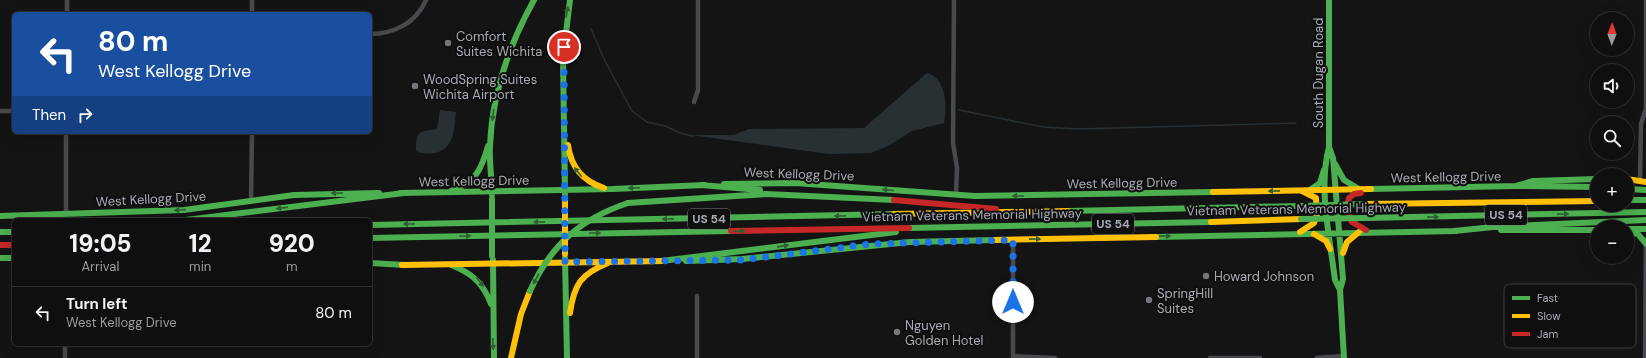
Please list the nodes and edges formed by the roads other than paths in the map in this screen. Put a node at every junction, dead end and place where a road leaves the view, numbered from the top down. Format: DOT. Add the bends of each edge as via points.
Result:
graph roads {
  1 [pos="67,0"];
  2 [pos="252,0"];
  3 [pos="426,0"];
  4 [pos="534,0"];
  5 [pos="570,0"];
  6 [pos="698,0"];
  7 [pos="954,0"];
  8 [pos="1329,0"];
  9 [pos="1646,0"];
  10 [pos="66,12"];
  11 [pos="252,12"];
  12 [pos="372,34"];
  13 [pos="1646,71"];
  14 [pos="694,102"];
  15 [pos="0,111"];
  16 [pos="12,111"];
  17 [pos="1645,113"];
  18 [pos="564,117"];
  19 [pos="491,131"];
  20 [pos="66,134"];
  21 [pos="252,134"];
  22 [pos="1329,147"];
  23 [pos="1333,158"];
  24 [pos="1326,163"];
  25 [pos="1590,179"];
  26 [pos="1643,181"];
  27 [pos="701,185"];
  28 [pos="1516,186"];
  29 [pos="1590,187"];
  30 [pos="612,189"];
  31 [pos="1360,189"];
  32 [pos="1378,189"];
  33 [pos="1634,189"];
  34 [pos="565,190"];
  35 [pos="1309,190"];
  36 [pos="1327,190"];
  37 [pos="1335,190"];
  38 [pos="1646,190"];
  39 [pos="1300,191"];
  40 [pos="492,192"];
  41 [pos="404,193"];
  42 [pos="448,193"];
  43 [pos="807,195"];
  44 [pos="956,195"];
  45 [pos="1634,200"];
  46 [pos="1646,200"];
  47 [pos="251,201"];
  48 [pos="1590,201"];
  49 [pos="1047,212"];
  50 [pos="1646,212"];
  51 [pos="66,214"];
  52 [pos="0,216"];
  53 [pos="202,218"];
  54 [pos="1646,220"];
  55 [pos="372,225"];
  56 [pos="924,227"];
  57 [pos="1646,229"];
  58 [pos="1590,230"];
  59 [pos="1634,230"];
  60 [pos="1454,231"];
  61 [pos="0,232"];
  62 [pos="12,232"];
  63 [pos="1339,232"];
  64 [pos="1359,232"];
  65 [pos="1372,232"];
  66 [pos="1311,233"];
  67 [pos="1330,233"];
  68 [pos="1634,233"];
  69 [pos="1294,234"];
  70 [pos="372,238"];
  71 [pos="1646,239"];
  72 [pos="1013,240"];
  73 [pos="1646,244"];
  74 [pos="0,245"];
  75 [pos="12,245"];
  76 [pos="1333,255"];
  77 [pos="0,258"];
  78 [pos="12,258"];
  79 [pos="612,261"];
  80 [pos="661,261"];
  81 [pos="565,262"];
  82 [pos="1341,262"];
  83 [pos="372,263"];
  84 [pos="492,263"];
  85 [pos="448,264"];
  86 [pos="405,265"];
  87 [pos="372,267"];
  88 [pos="1340,290"];
  89 [pos="698,296"];
  90 [pos="493,318"];
  91 [pos="567,336"];
  92 [pos="65,346"];
  93 [pos="1012,357"];
  94 [pos="1344,357"];
  95 [pos="65,358"];
  96 [pos="494,358"];
  97 [pos="511,358"];
  98 [pos="567,358"];
  99 [pos="697,358"];
  100 [pos="1055,358"];
  101 [pos="1210,358"];
  102 [pos="1260,358"];
  103 [pos="1317,358"];
  104 [pos="1645,358"];
  1 -- 10 [label="street"];
  2 -- 11 [label="street"];
  3 -- 12 [label="street" via="414,18 397,29"];
  4 -- 19 [label="main road, one-way" via="515,36 504,67"];
  18 -- 5 [label="main road, one-way" via="563,50"];
  6 -- 14 [label="street" via="698,90"];
  7 -- 44 [label="street" via="953,143 957,168"];
  8 -- 22 [label="main road, South Dugan Road"];
  9 -- 13 [label="street"];
  13 -- 17 [label="street"];
  15 -- 16 [label="street"];
  17 -- 26 [label="street" via="1641,124"];
  30 -- 18 [label="main road, one-way" via="592,184 576,172 569,153 568,131"];
  18 -- 34 [label="main road"];
  19 -- 40 [label="main road"];
  19 -- 42 [label="main road" via="481,171 476,178"];
  20 -- 51 [label="street"];
  21 -- 47 [label="street"];
  22 -- 23 [label="main road, South Dugan Road"];
  22 -- 24 [label="main road, South Dugan Road"];
  23 -- 31 [label="main road" via="1338,174 1344,182"];
  23 -- 37 [label="main road, South Dugan Road"];
  24 -- 35 [label="main road" via="1320,183"];
  24 -- 36 [label="main road, South Dugan Road"];
  25 -- 28 [label="main road, West Kellogg Drive" via="1533,181"];
  27 -- 30 [label="main road, West Kellogg Drive, one-way"];
  27 -- 43 [label="main road"];
  44 -- 27 [label="main road, West Kellogg Drive, one-way" via="795,183"];
  28 -- 29 [label="main road"];
  28 -- 32 [label="main road, West Kellogg Drive"];
  30 -- 34 [label="main road, West Kellogg Drive"];
  31 -- 32 [label="main road, West Kellogg Drive"];
  31 -- 37 [label="main road, West Kellogg Drive"];
  32 -- 65 [label="main road" via="1351,195 1347,206 1347,214 1353,224"];
  33 -- 38 [label="main road"];
  34 -- 40 [label="main road, West Kellogg Drive"];
  34 -- 81 [label="main road, bridge"];
  35 -- 36 [label="main road, West Kellogg Drive"];
  35 -- 39 [label="main road, West Kellogg Drive"];
  36 -- 37 [label="main road, West Kellogg Drive"];
  36 -- 67 [label="main road, South Dugan Road"];
  37 -- 63 [label="main road, South Dugan Road"];
  39 -- 44 [label="main road, West Kellogg Drive, one-way"];
  39 -- 69 [label="main road" via="1316,198 1319,212 1314,224"];
  40 -- 42 [label="main road, West Kellogg Drive"];
  40 -- 84 [label="main road, bridge"];
  41 -- 42 [label="main road, West Kellogg Drive"];
  41 -- 47 [label="main road, West Kellogg Drive, one-way" via="316,193"];
  41 -- 53 [label="main road, one-way"];
  43 -- 49 [label="main road"];
  43 -- 97 [label="main road, one-way, bridge" via="766,194 628,203 605,211 581,224 552,253 530,291 520,314"];
  45 -- 46 [label="main road"];
  47 -- 51 [label="main road, West Kellogg Drive, one-way" via="184,210"];
  48 -- 49 [label="main road, Vietnam Veterans Memorial Highway / US 54, bridge"];
  49 -- 55 [label="main road, Vietnam Veterans Memorial Highway / US 54, one-way"];
  56 -- 50 [label="main road, Vietnam Veterans Memorial Highway / US 54, one-way, bridge"];
  51 -- 52 [label="main road, West Kellogg Drive"];
  54 -- 60 [label="main road"];
  70 -- 56 [label="main road, Vietnam Veterans Memorial Highway / US 54, one-way"];
  80 -- 56 [label="main road, one-way"];
  57 -- 59 [label="main road"];
  58 -- 60 [label="main road"];
  60 -- 65 [label="main road"];
  61 -- 62 [label="main road"];
  63 -- 64 [label="main road"];
  63 -- 67 [label="main road"];
  63 -- 82 [label="main road, South Dugan Road"];
  64 -- 65 [label="main road"];
  64 -- 82 [label="main road" via="1347,242"];
  66 -- 67 [label="main road"];
  66 -- 69 [label="main road"];
  66 -- 76 [label="main road" via="1326,241"];
  67 -- 76 [label="main road, South Dugan Road"];
  68 -- 73 [label="main road"];
  72 -- 69 [label="main road, one-way"];
  71 -- 73 [label="street"];
  72 -- 80 [label="main road" via="902,242 749,260"];
  72 -- 93 [label="street"];
  73 -- 104 [label="street"];
  74 -- 75 [label="main road"];
  76 -- 88 [label="main road, South Dugan Road" via="1335,280"];
  77 -- 78 [label="main road"];
  79 -- 80 [label="main road"];
  79 -- 81 [label="main road"];
  79 -- 91 [label="main road" via="591,269 576,284"];
  81 -- 84 [label="main road"];
  81 -- 91 [label="main road"];
  82 -- 88 [label="main road, South Dugan Road" via="1343,279"];
  83 -- 86 [label="main road"];
  84 -- 85 [label="main road"];
  84 -- 90 [label="main road"];
  85 -- 86 [label="main road"];
  85 -- 90 [label="main road, one-way" via="466,270 479,280 491,305"];
  86 -- 87 [label="main road"];
  88 -- 94 [label="main road, South Dugan Road"];
  89 -- 99 [label="street"];
  90 -- 96 [label="main road, one-way"];
  91 -- 98 [label="main road"];
  92 -- 95 [label="street"];
  93 -- 100 [label="street"];
  94 -- 103 [label="street"];
  101 -- 102 [label="street"];
}
